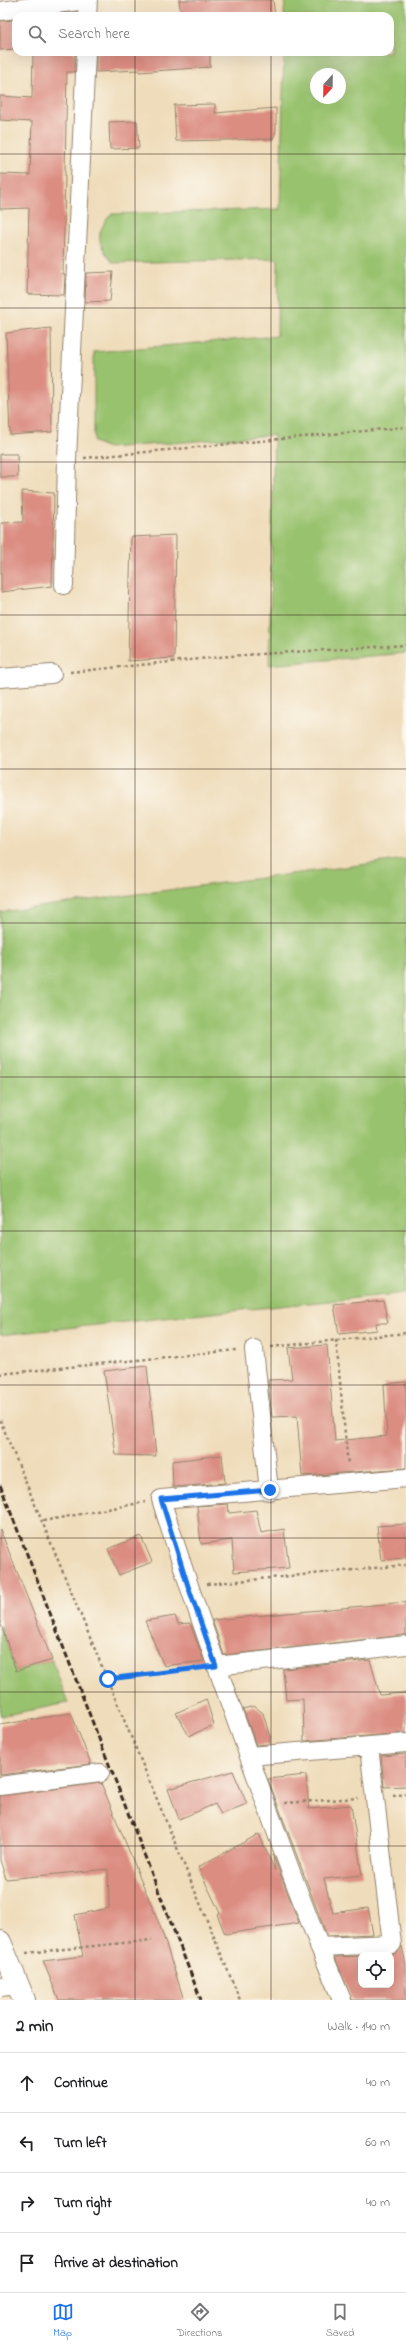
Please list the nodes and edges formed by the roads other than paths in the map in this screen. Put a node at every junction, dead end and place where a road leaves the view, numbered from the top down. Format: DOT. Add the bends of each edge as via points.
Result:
graph roads {
  1 [pos="88,0"];
  2 [pos="0,11"];
  3 [pos="88,12"];
  4 [pos="86,56"];
  5 [pos="64,585"];
  6 [pos="52,674"];
  7 [pos="0,678"];
  8 [pos="254,1349"];
  9 [pos="406,1478"];
  10 [pos="270,1490"];
  11 [pos="406,1645"];
  12 [pos="216,1666"];
  13 [pos="406,1743"];
  14 [pos="370,1746"];
  15 [pos="249,1756"];
  16 [pos="100,1773"];
  17 [pos="0,1786"];
  18 [pos="319,1947"];
  19 [pos="3,1949"];
  20 [pos="14,1991"];
  21 [pos="342,2000"];
  1 -- 2 [label="street"];
  1 -- 3 [label="street"];
  4 -- 5 [label="street" via="67,459"];
  6 -- 7 [label="street"];
  8 -- 10 [label="street"];
  9 -- 10 [label="street"];
  10 -- 12 [label="street" via="161,1499"];
  11 -- 12 [label="street"];
  12 -- 15 [label="street"];
  13 -- 14 [label="street"];
  14 -- 15 [label="street"];
  14 -- 18 [label="street" via="392,1944"];
  15 -- 18 [label="street"];
  16 -- 17 [label="street"];
  18 -- 21 [label="street"];
  19 -- 20 [label="main road"];
}
